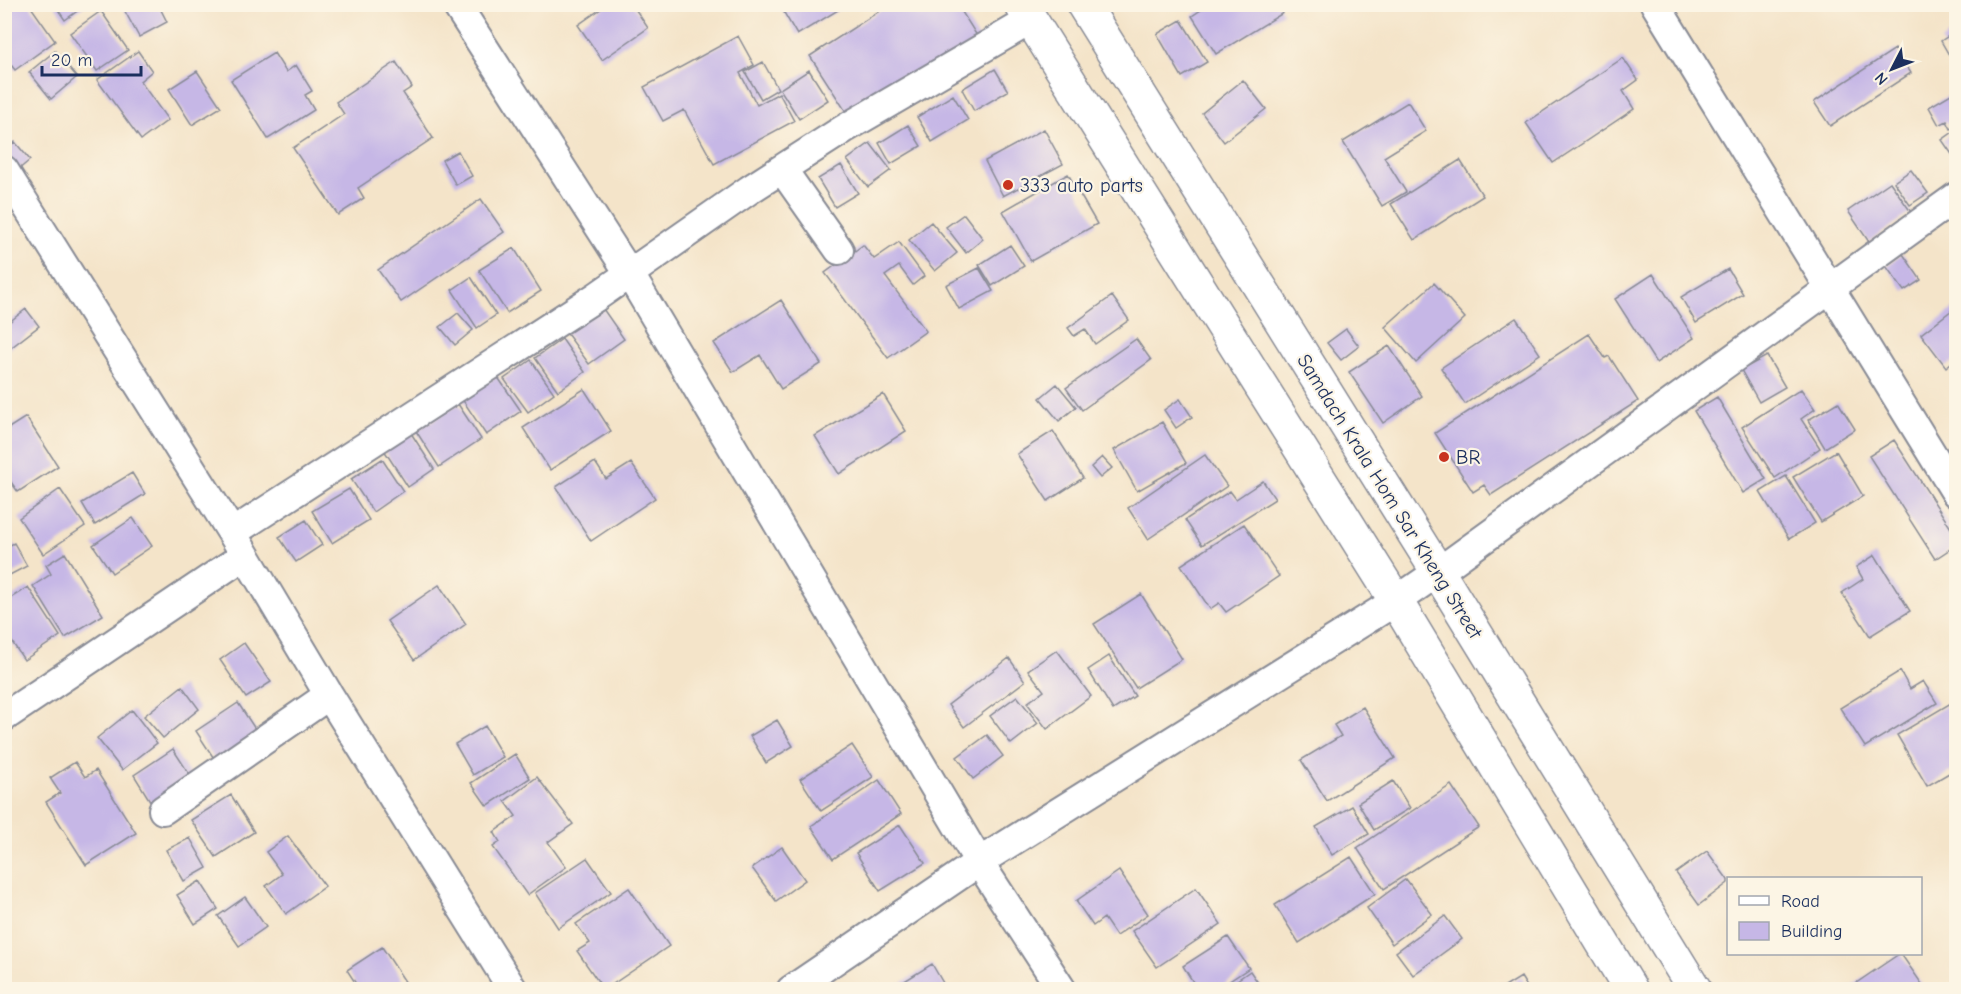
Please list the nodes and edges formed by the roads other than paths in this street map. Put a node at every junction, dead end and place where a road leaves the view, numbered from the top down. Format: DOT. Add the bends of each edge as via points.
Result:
graph roads {
  1 [pos="456,4"];
  2 [pos="1655,4"];
  3 [pos="1092,8"];
  4 [pos="1026,12"];
  5 [pos="782,169"];
  6 [pos="4,170"];
  7 [pos="1956,197"];
  8 [pos="839,250"];
  9 [pos="628,273"];
  10 [pos="1831,288"];
  11 [pos="1956,493"];
  12 [pos="239,544"];
  13 [pos="1438,572"];
  14 [pos="1396,601"];
  15 [pos="329,695"];
  16 [pos="4,717"];
  17 [pos="163,810"];
  18 [pos="979,862"];
  19 [pos="513,990"];
  20 [pos="791,990"];
  21 [pos="1062,990"];
  22 [pos="1631,990"];
  23 [pos="1695,990"];
  1 -- 9 [label="street"];
  2 -- 10 [label="street"];
  3 -- 13 [label="street, Samdach Krala Hom Sar Kheng Street"];
  4 -- 5 [label="street"];
  4 -- 14 [label="street"];
  5 -- 8 [label="street"];
  5 -- 9 [label="street"];
  6 -- 12 [label="street"];
  7 -- 10 [label="street"];
  9 -- 12 [label="street"];
  9 -- 18 [label="street"];
  10 -- 11 [label="street"];
  10 -- 13 [label="street"];
  12 -- 15 [label="street"];
  12 -- 16 [label="street"];
  13 -- 14 [label="street"];
  13 -- 23 [label="street, Samdach Krala Hom Sar Kheng Street"];
  14 -- 18 [label="street"];
  14 -- 22 [label="street"];
  15 -- 17 [label="street"];
  15 -- 19 [label="street"];
  18 -- 20 [label="street"];
  18 -- 21 [label="street"];
}
